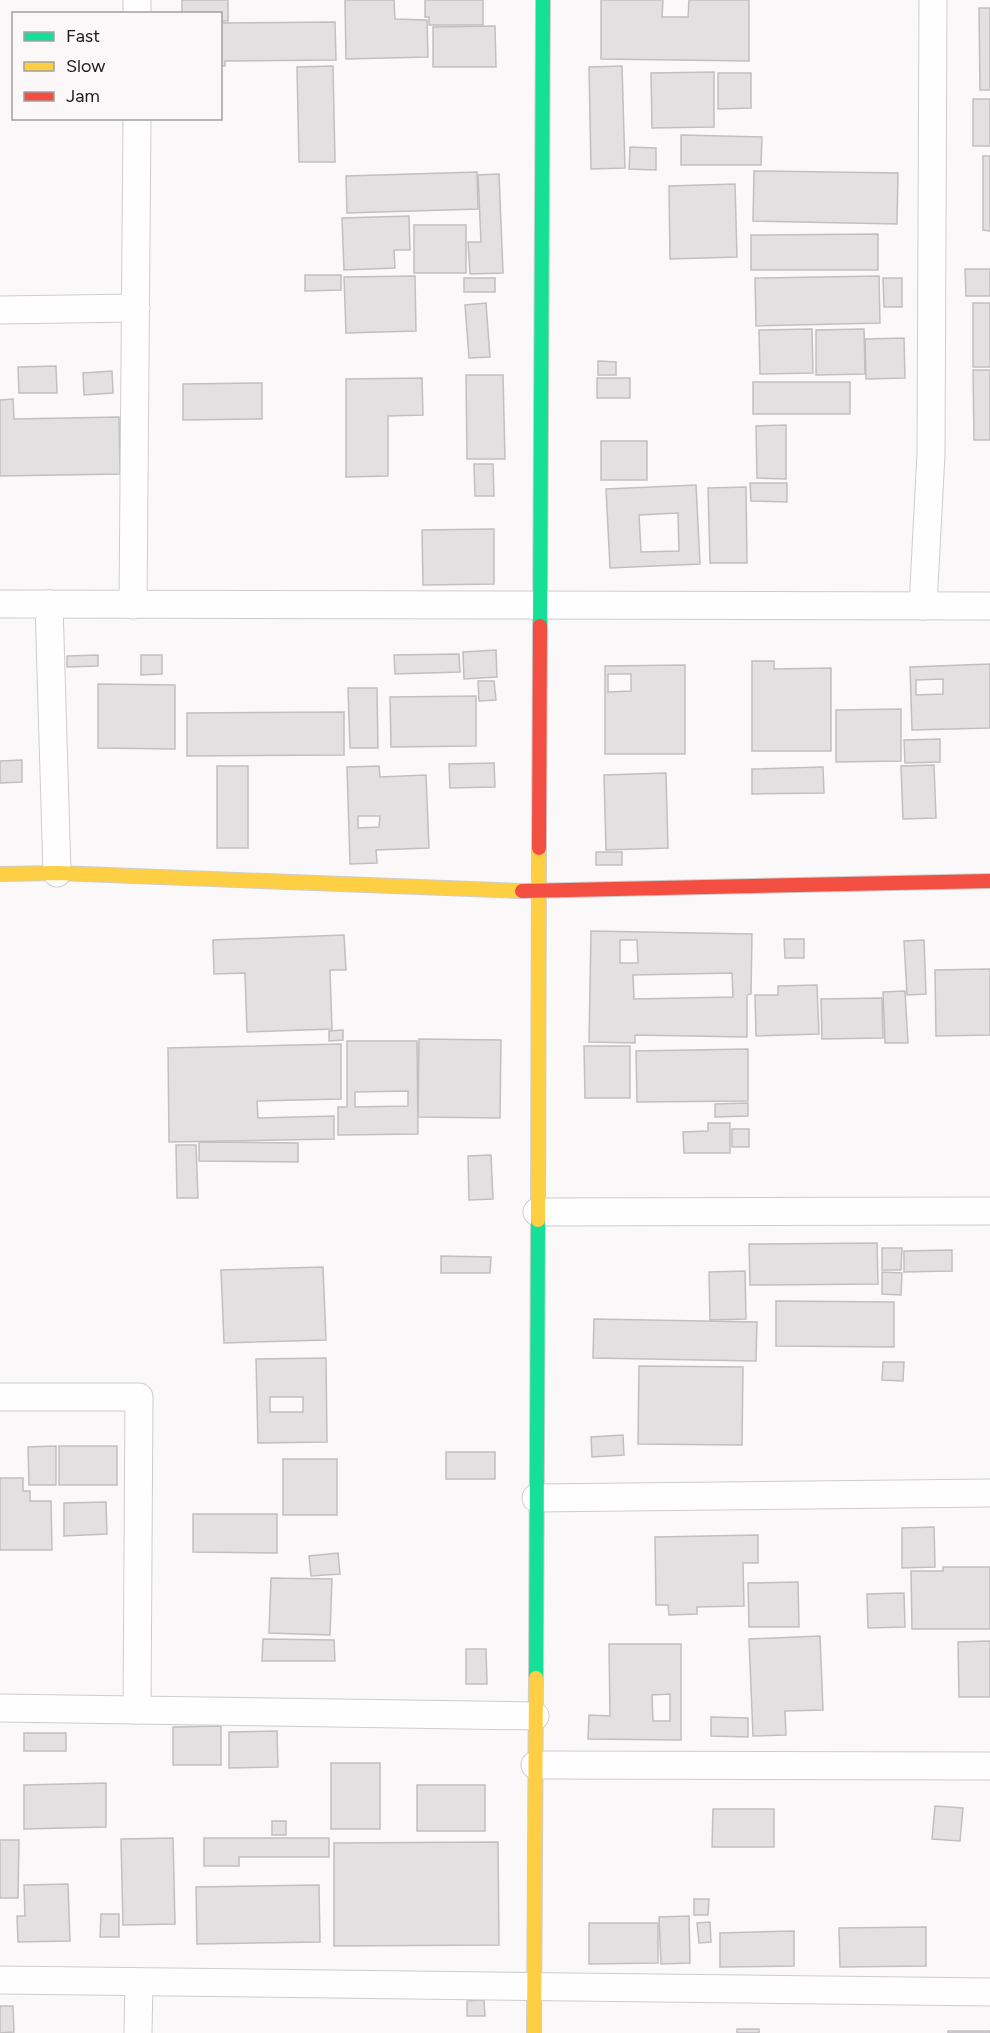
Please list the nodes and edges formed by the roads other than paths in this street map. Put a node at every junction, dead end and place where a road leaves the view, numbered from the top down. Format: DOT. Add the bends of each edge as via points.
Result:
graph roads {
  1 [pos="543,0"];
  2 [pos="933,0"];
  3 [pos="137,120"];
  4 [pos="136,308"];
  5 [pos="0,310"];
  6 [pos="0,604"];
  7 [pos="49,604"];
  8 [pos="134,605"];
  9 [pos="540,605"];
  10 [pos="923,606"];
  11 [pos="990,606"];
  12 [pos="57,873"];
  13 [pos="0,874"];
  14 [pos="990,881"];
  15 [pos="539,892"];
  16 [pos="990,1211"];
  17 [pos="537,1212"];
  18 [pos="0,1397"];
  19 [pos="990,1493"];
  20 [pos="536,1498"];
  21 [pos="0,1708"];
  22 [pos="136,1710"];
  23 [pos="535,1716"];
  24 [pos="535,1765"];
  25 [pos="990,1766"];
  26 [pos="0,1980"];
  27 [pos="139,1982"];
  28 [pos="534,1986"];
  29 [pos="990,1992"];
  30 [pos="138,2033"];
  31 [pos="534,2033"];
  1 -- 9 [label="street"];
  2 -- 10 [label="street" via="931,454"];
  3 -- 4 [label="street"];
  4 -- 5 [label="street"];
  4 -- 8 [label="street"];
  6 -- 7 [label="street"];
  7 -- 8 [label="street"];
  7 -- 12 [label="street"];
  8 -- 9 [label="street"];
  9 -- 10 [label="street"];
  9 -- 15 [label="street"];
  10 -- 11 [label="street"];
  12 -- 13 [label="street"];
  12 -- 15 [label="street"];
  14 -- 15 [label="street"];
  15 -- 17 [label="street"];
  16 -- 17 [label="street"];
  17 -- 20 [label="street"];
  18 -- 22 [label="street" via="139,1397"];
  19 -- 20 [label="street"];
  20 -- 23 [label="street"];
  21 -- 22 [label="street"];
  22 -- 23 [label="street"];
  23 -- 24 [label="street"];
  24 -- 25 [label="street"];
  24 -- 28 [label="street"];
  26 -- 27 [label="street"];
  27 -- 28 [label="street"];
  27 -- 30 [label="street"];
  28 -- 29 [label="street"];
  28 -- 31 [label="street"];
}
